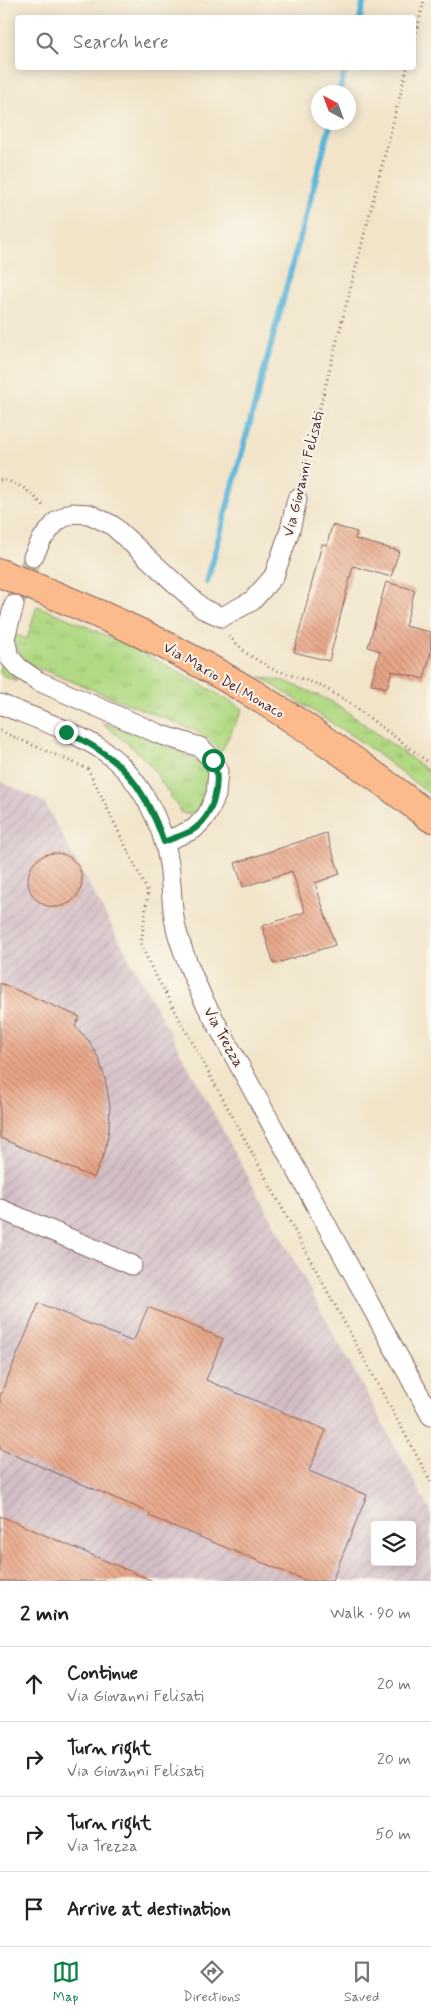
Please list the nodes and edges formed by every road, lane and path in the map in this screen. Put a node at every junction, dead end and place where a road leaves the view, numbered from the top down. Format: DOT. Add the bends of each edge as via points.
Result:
graph roads {
  1 [pos="424,0"];
  2 [pos="416,34"];
  3 [pos="406,70"];
  4 [pos="0,480"];
  5 [pos="297,499"];
  6 [pos="57,521"];
  7 [pos="33,557"];
  8 [pos="0,573"];
  9 [pos="14,605"];
  10 [pos="222,616"];
  11 [pos="0,704"];
  12 [pos="0,731"];
  13 [pos="431,764"];
  14 [pos="431,818"];
  15 [pos="164,842"];
  16 [pos="0,1209"];
  17 [pos="132,1265"];
  18 [pos="431,1416"];
  19 [pos="431,1482"];
  1 -- 2 [label="path"];
  3 -- 5 [label="path, Via Giovanni Felisati"];
  4 -- 6 [label="path" via="10,481 30,491"];
  5 -- 10 [label="street, Via Giovanni Felisati" via="274,576 252,601"];
  6 -- 7 [label="street"];
  6 -- 10 [label="street" via="72,513 89,514 112,526 203,609"];
  8 -- 14 [label="highway, Via Mario Del Monaco" via="97,612 185,655 343,752"];
  9 -- 15 [label="street" via="5,638 9,657 18,668 38,681 159,734 200,747 213,760 218,771 216,795 207,815 194,829"];
  10 -- 13 [label="path" via="229,635 246,653 270,668 320,686 352,704"];
  11 -- 15 [label="street, Via Trezza" via="74,735 105,752 139,788 156,818"];
  12 -- 19 [label="path" via="88,769 148,892 142,944 149,963"];
  15 -- 18 [label="street, Via Trezza" via="175,927 203,999"];
  16 -- 17 [label="street"];
}
